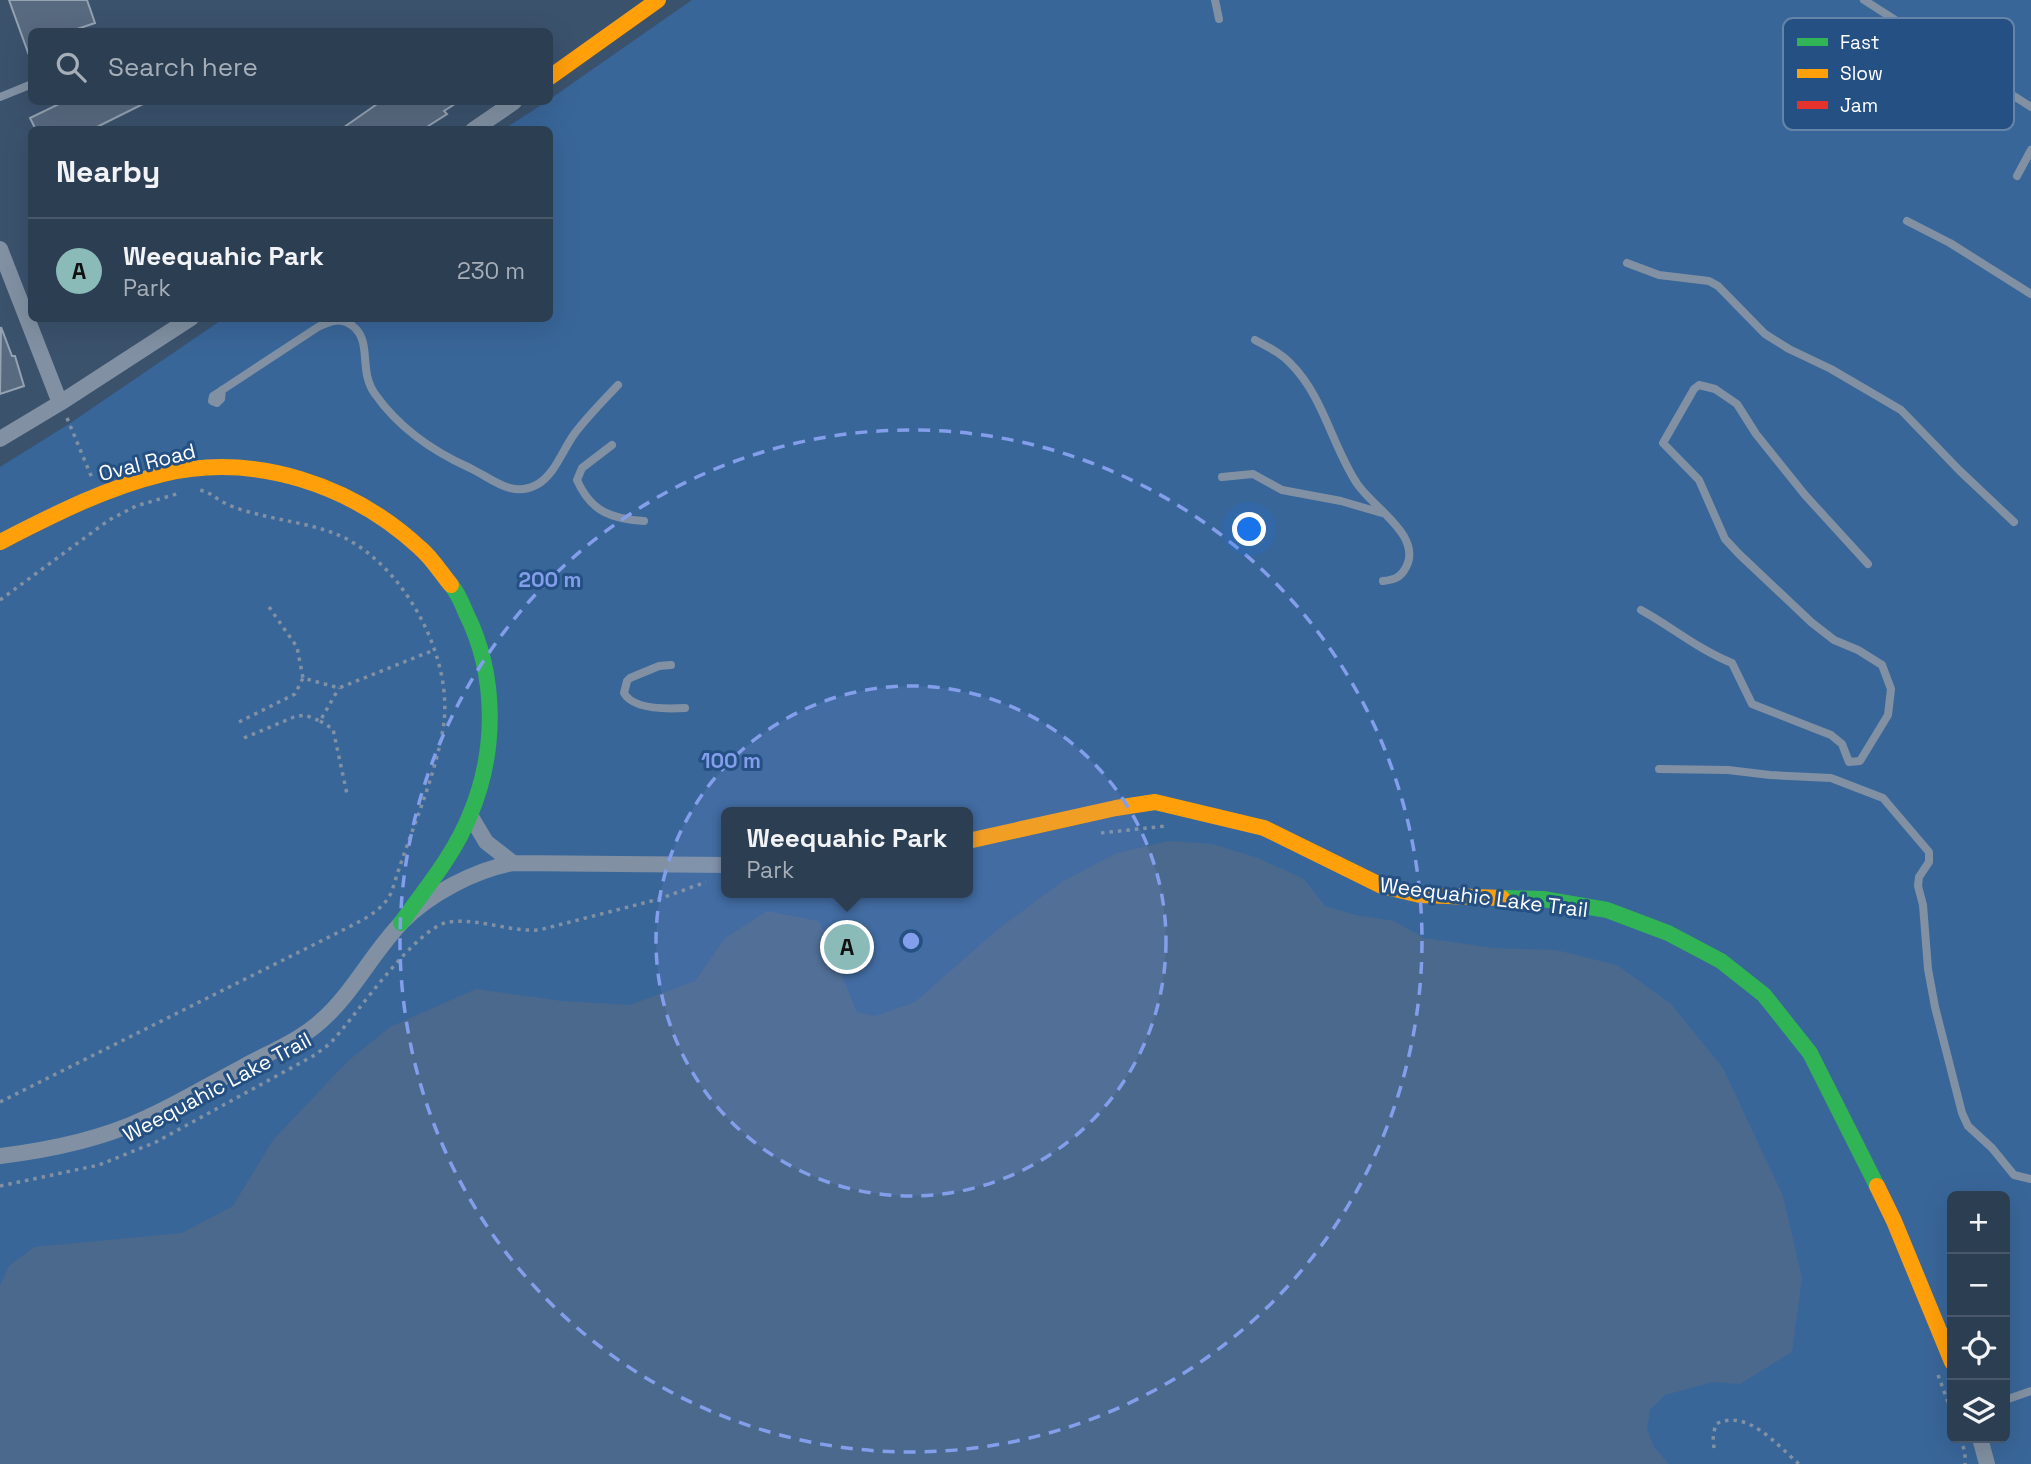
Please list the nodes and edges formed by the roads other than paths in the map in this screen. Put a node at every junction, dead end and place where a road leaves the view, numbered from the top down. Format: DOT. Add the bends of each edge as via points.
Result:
graph roads {
  1 [pos="658,0"];
  2 [pos="1215,0"];
  3 [pos="1864,0"];
  4 [pos="1892,18"];
  5 [pos="1219,19"];
  6 [pos="553,75"];
  7 [pos="28,86"];
  8 [pos="2014,96"];
  9 [pos="0,97"];
  10 [pos="510,105"];
  11 [pos="2031,107"];
  12 [pos="479,126"];
  13 [pos="2031,150"];
  14 [pos="2017,176"];
  15 [pos="1907,221"];
  16 [pos="0,249"];
  17 [pos="1627,262"];
  18 [pos="2031,295"];
  19 [pos="28,321"];
  20 [pos="28,322"];
  21 [pos="185,322"];
  22 [pos="329,322"];
  23 [pos="346,322"];
  24 [pos="1255,340"];
  25 [pos="618,385"];
  26 [pos="222,390"];
  27 [pos="60,403"];
  28 [pos="0,439"];
  29 [pos="612,445"];
  30 [pos="1222,477"];
  31 [pos="1387,516"];
  32 [pos="644,521"];
  33 [pos="2014,522"];
  34 [pos="0,542"];
  35 [pos="1868,564"];
  36 [pos="1383,580"];
  37 [pos="1642,610"];
  38 [pos="671,665"];
  39 [pos="685,708"];
  40 [pos="1659,769"];
  41 [pos="470,816"];
  42 [pos="973,840"];
  43 [pos="513,863"];
  44 [pos="721,865"];
  45 [pos="401,923"];
  46 [pos="0,1156"];
  47 [pos="2031,1179"];
  48 [pos="1947,1350"];
  49 [pos="2031,1391"];
  50 [pos="2010,1398"];
  51 [pos="1981,1443"];
  52 [pos="1987,1464"];
  1 -- 6 [label="street"];
  2 -- 5 [label="lane"];
  3 -- 4 [label="lane"];
  7 -- 9 [label="lane"];
  8 -- 11 [label="lane"];
  10 -- 12 [label="street"];
  13 -- 14 [label="lane"];
  15 -- 18 [label="lane"];
  16 -- 19 [label="street"];
  17 -- 33 [label="lane" via="1659,275 1718,286 1765,334 1901,411"];
  20 -- 27 [label="street"];
  21 -- 27 [label="street"];
  22 -- 26 [label="lane"];
  23 -- 25 [label="lane" via="363,339 364,367 374,394 402,425 440,455 509,488 528,488 548,477 575,432"];
  24 -- 31 [label="lane" via="1298,371 1355,481"];
  27 -- 28 [label="street"];
  29 -- 32 [label="lane" via="582,468 578,480 583,492 615,518"];
  30 -- 31 [label="lane" via="1253,474 1282,490"];
  31 -- 36 [label="lane" via="1411,551 1403,573"];
  34 -- 41 [label="street, Oval Road" via="99,494 181,472 224,467 333,488 390,519 446,577 487,659 491,720"];
  35 -- 37 [label="lane" via="1805,495 1737,404 1715,389 1699,385 1663,443 1699,480 1725,539 1739,554 1826,634 1882,665 1891,689 1888,715 1860,761 1849,762 1842,744 1831,736 1752,704 1731,663 1709,654"];
  38 -- 39 [label="lane" via="630,678 624,693 632,702"];
  40 -- 47 [label="lane" via="1831,778 1886,800 1929,852 1917,886 1935,1007 1962,1114 2014,1175"];
  41 -- 43 [label="street" via="486,842"];
  41 -- 45 [label="street, Oval Road"];
  42 -- 48 [label="street" via="1155,802 1264,828 1382,886 1420,895 1543,899 1606,910 1668,933 1721,961 1764,995 1810,1054 1894,1221"];
  43 -- 44 [label="street"];
  43 -- 45 [label="street" via="494,866 449,887"];
  45 -- 46 [label="street" via="320,1022 288,1043 144,1119 93,1138"];
  49 -- 50 [label="lane"];
  51 -- 52 [label="street"];
}
